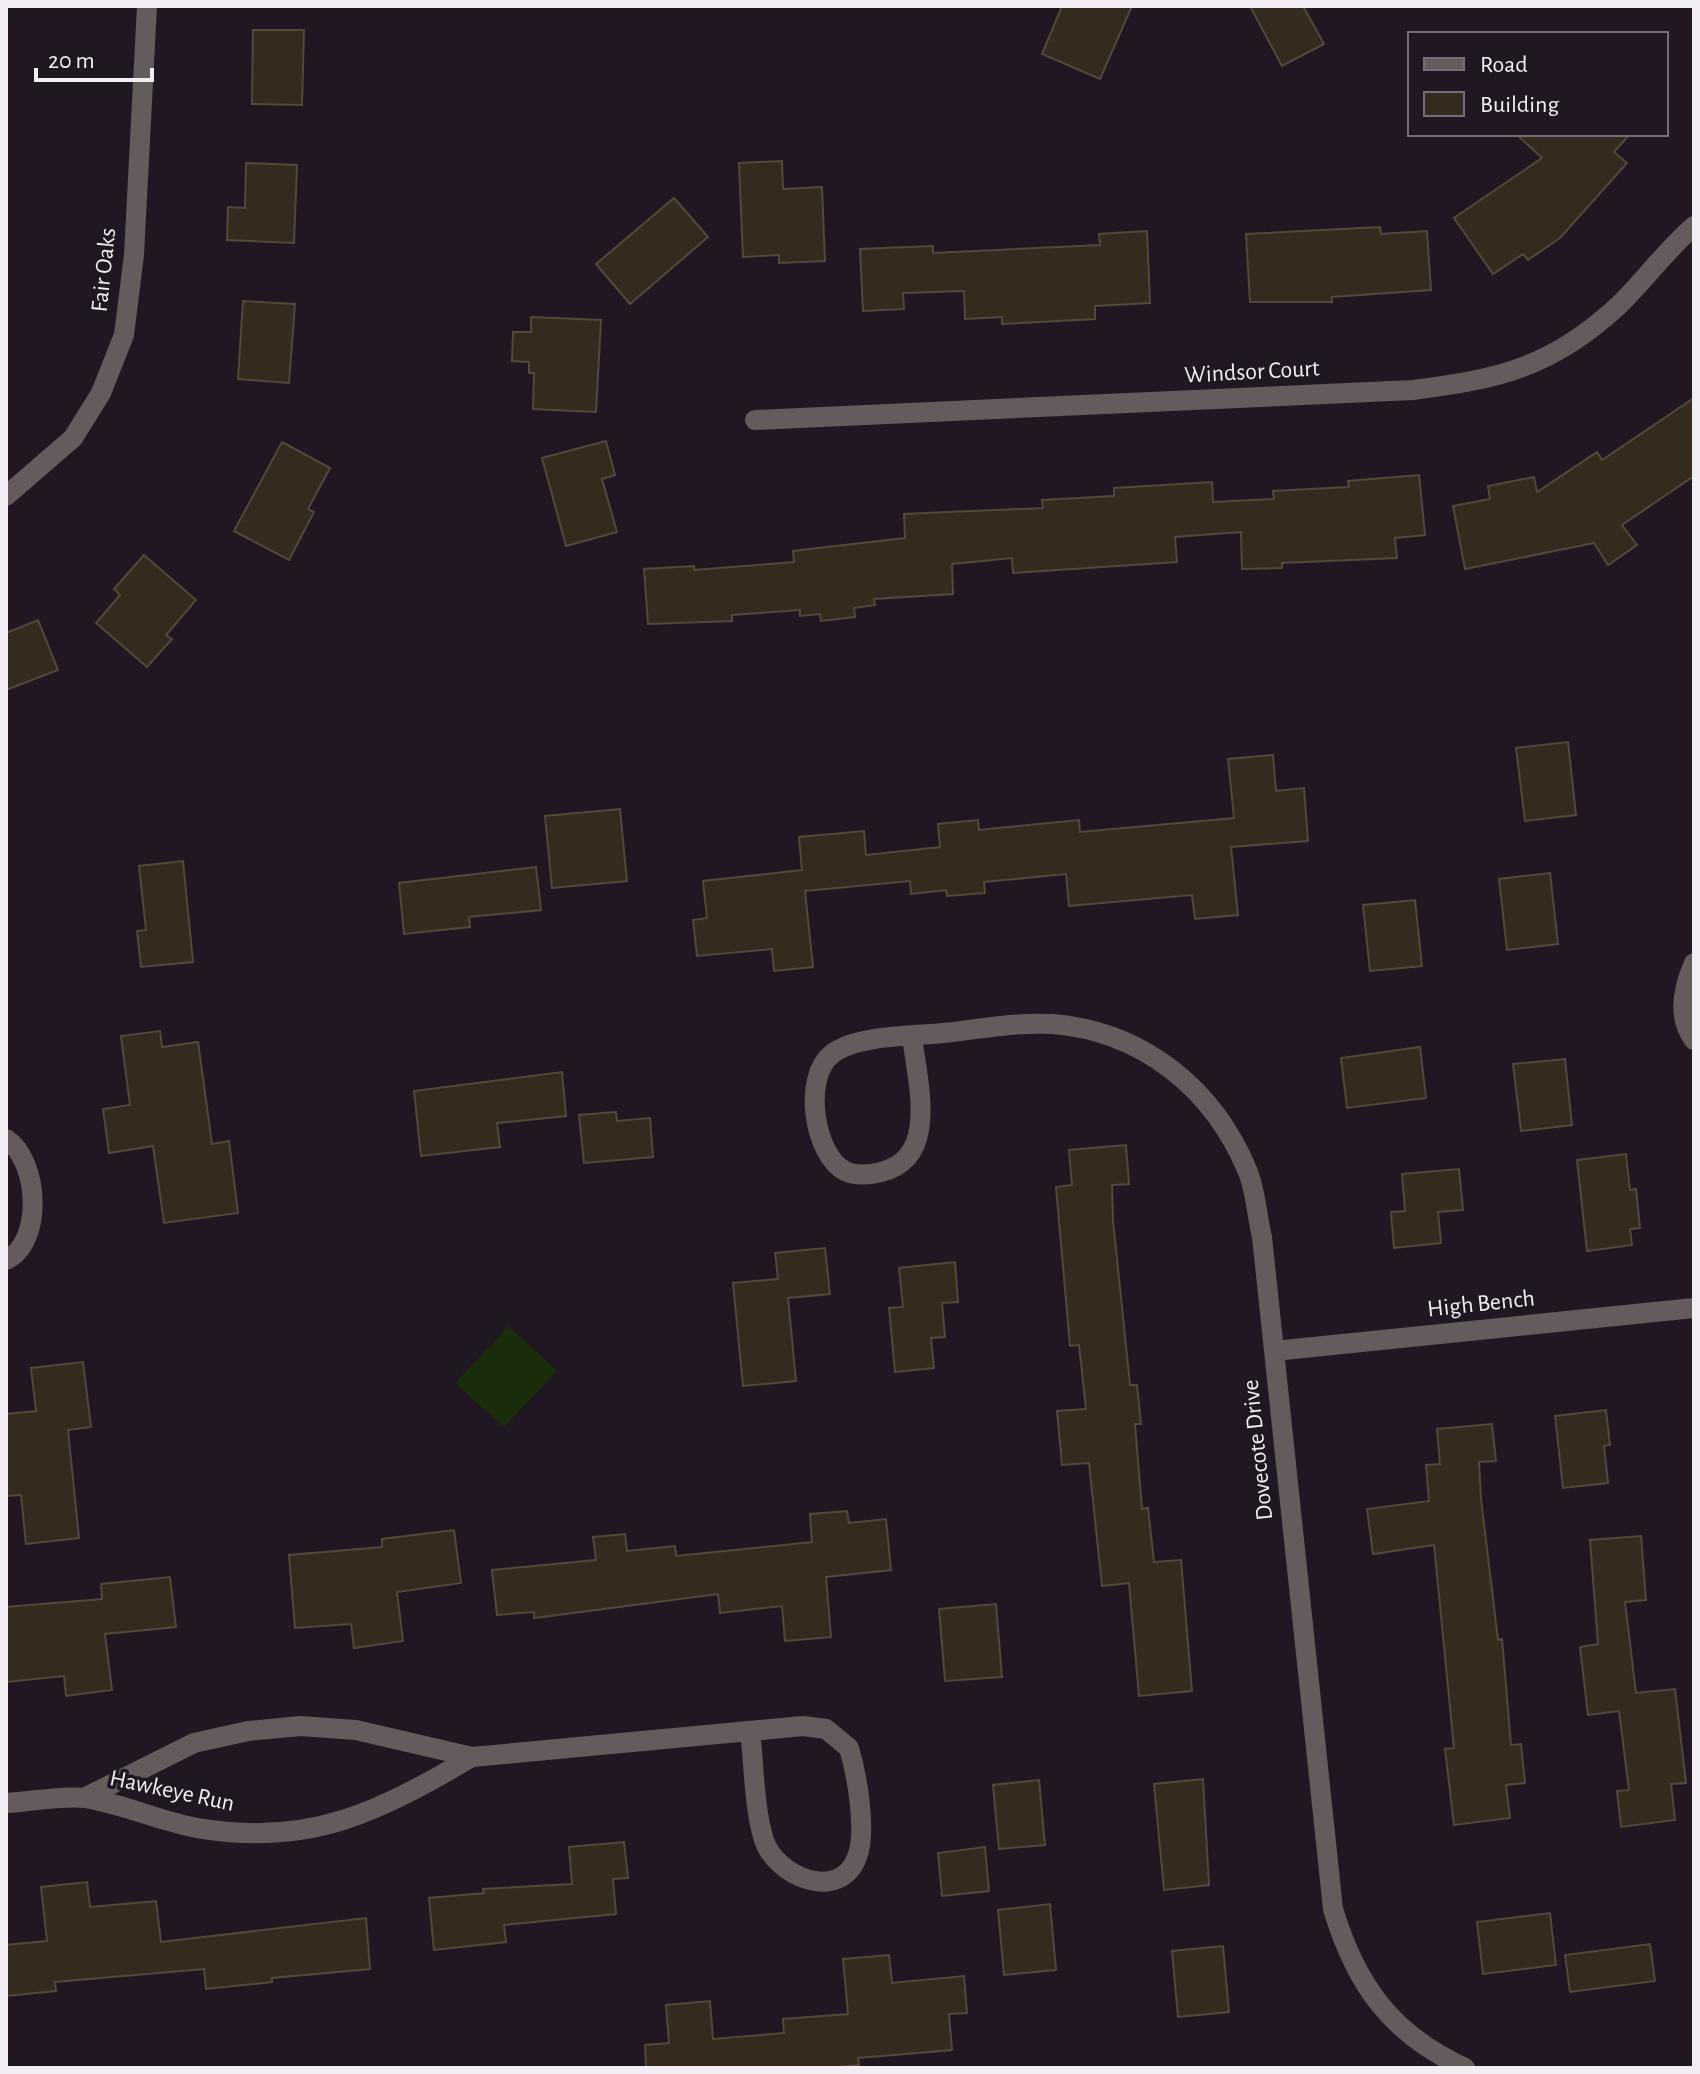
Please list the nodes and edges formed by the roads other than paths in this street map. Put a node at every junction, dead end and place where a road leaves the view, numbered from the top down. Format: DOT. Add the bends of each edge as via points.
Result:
graph roads {
  1 [pos="147,6"];
  2 [pos="1694,226"];
  3 [pos="755,420"];
  4 [pos="6,496"];
  5 [pos="1694,963"];
  6 [pos="912,1036"];
  7 [pos="1694,1040"];
  8 [pos="6,1139"];
  9 [pos="6,1260"];
  10 [pos="1694,1308"];
  11 [pos="1274,1351"];
  12 [pos="750,1731"];
  13 [pos="472,1757"];
  14 [pos="84,1798"];
  15 [pos="6,1803"];
  16 [pos="1465,2068"];
  1 -- 4 [label="street, Fair Oaks" via="134,255 124,335 101,393 73,438"];
  2 -- 3 [label="street, Windsor Court" via="1619,305 1574,342 1529,368 1479,382 1413,390"];
  5 -- 7 [label="street" via="1683,989 1684,1014"];
  6 -- 6 [label="street, Dovecote Drive" via="920,1114 913,1153 898,1168 848,1173 829,1160 820,1141 819,1071 831,1054 856,1043"];
  6 -- 11 [label="street, Dovecote Drive" via="1051,1024 1095,1030 1137,1046 1174,1069 1205,1099 1249,1175 1262,1237"];
  8 -- 9 [label="street" via="23,1157 33,1222 21,1250"];
  10 -- 11 [label="street, High Bench"];
  11 -- 16 [label="street, Dovecote Drive" via="1333,1909 1345,1948 1380,2007 1418,2041"];
  12 -- 12 [label="street, Hawkeye Run" via="826,1729 849,1748 861,1834 850,1871 836,1879 797,1878 773,1857 764,1839"];
  12 -- 13 [label="street, Hawkeye Run"];
  13 -- 14 [label="street, Hawkeye Run" via="356,1730 300,1726 248,1731 194,1743"];
  13 -- 14 [label="street, Hawkeye Run" via="370,1813 319,1827 260,1833 203,1829"];
  14 -- 15 [label="street, Hawkeye Run"];
}
